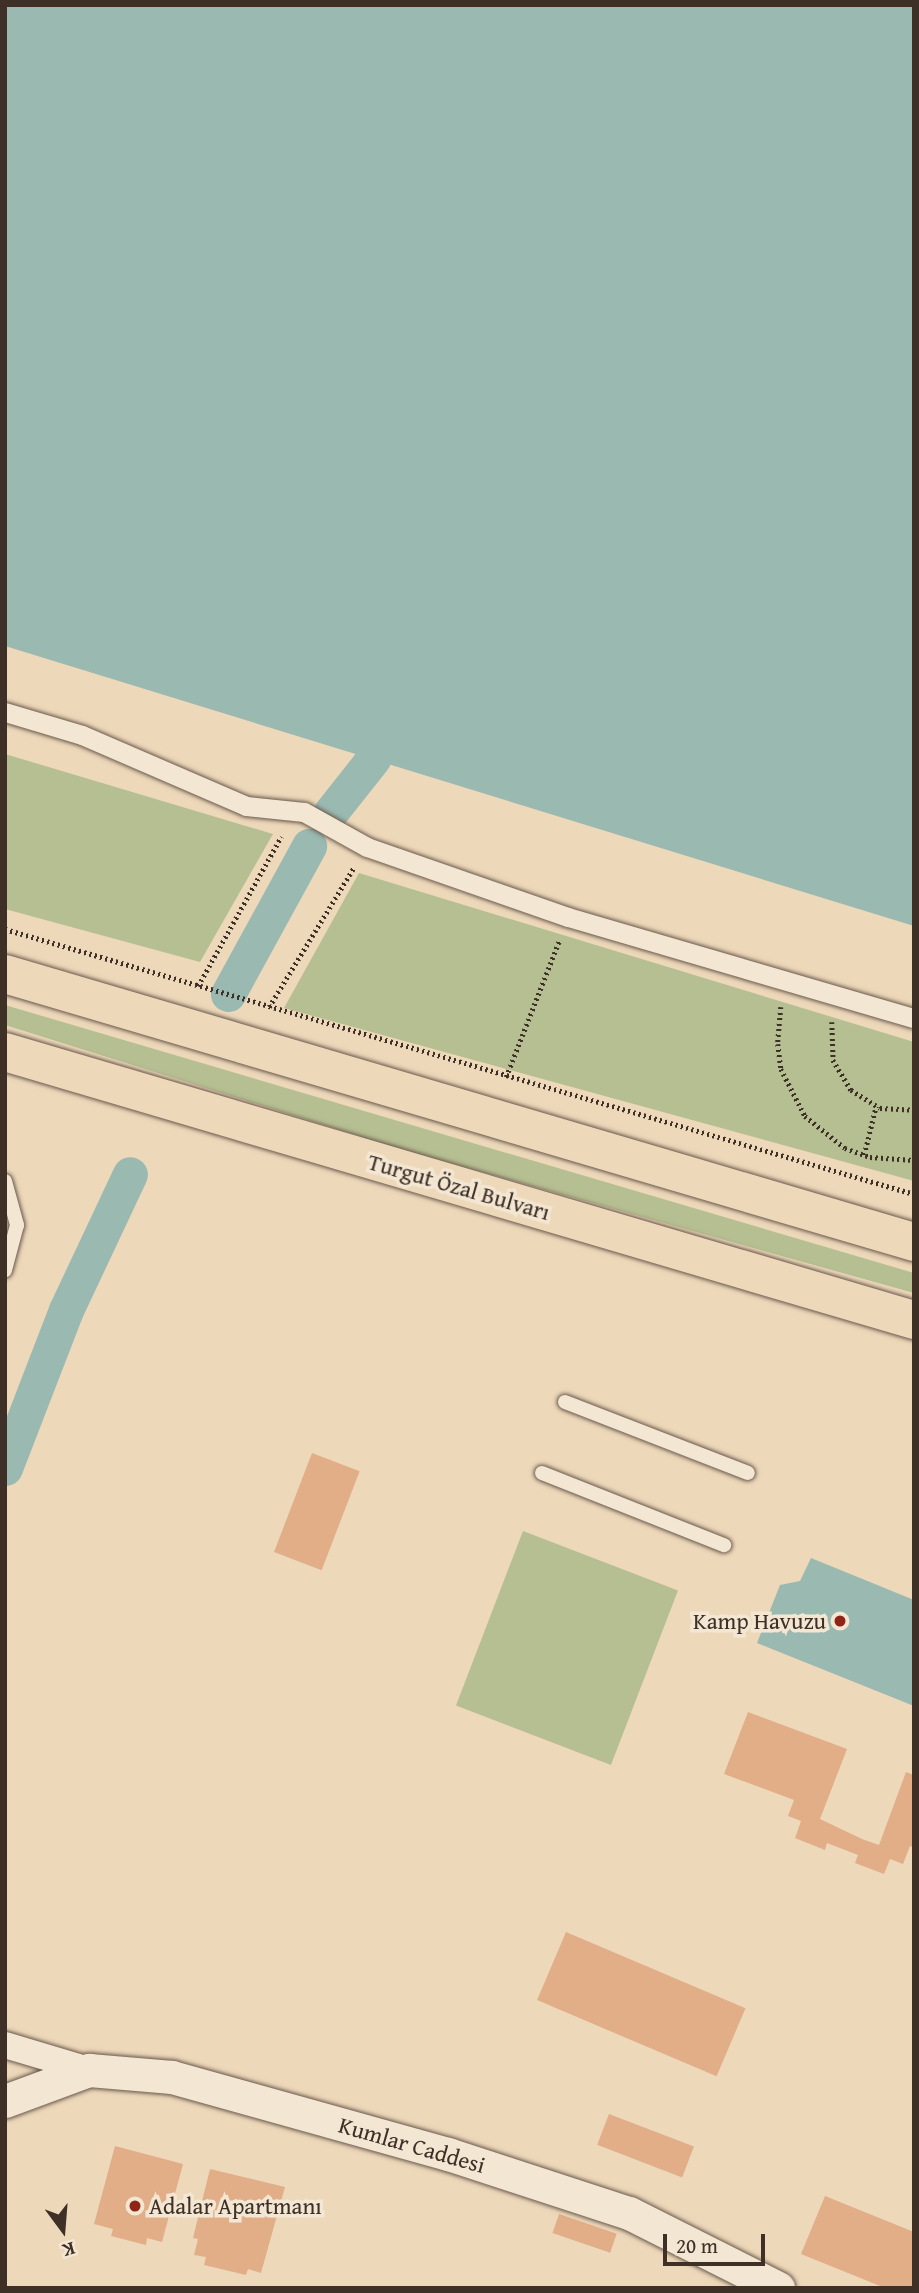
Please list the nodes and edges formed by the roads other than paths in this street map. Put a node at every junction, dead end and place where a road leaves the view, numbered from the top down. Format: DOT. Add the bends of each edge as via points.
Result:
graph roads {
  1 [pos="5,712"];
  2 [pos="5,974"];
  3 [pos="914,1018"];
  4 [pos="5,1052"];
  5 [pos="5,1181"];
  6 [pos="914,1242"];
  7 [pos="5,1270"];
  8 [pos="914,1321"];
  9 [pos="565,1402"];
  10 [pos="542,1473"];
  11 [pos="748,1473"];
  12 [pos="724,1545"];
  13 [pos="5,2045"];
  14 [pos="89,2070"];
  15 [pos="19,2098"];
  16 [pos="5,2112"];
  17 [pos="778,2288"];
  1 -- 3 [label="street" via="82,735 246,806 294,811 367,847 568,918"];
  2 -- 6 [label="highway"];
  4 -- 8 [label="highway, Turgut Özal Bulvarı"];
  5 -- 7 [label="lane" via="16,1208 17,1225"];
  9 -- 11 [label="lane"];
  10 -- 12 [label="lane"];
  13 -- 14 [label="street"];
  14 -- 15 [label="street, Kumlar Caddesi"];
  14 -- 17 [label="street, Kumlar Caddesi" via="172,2077 448,2154 629,2213"];
  15 -- 16 [label="street, Kumlar Caddesi"];
}
